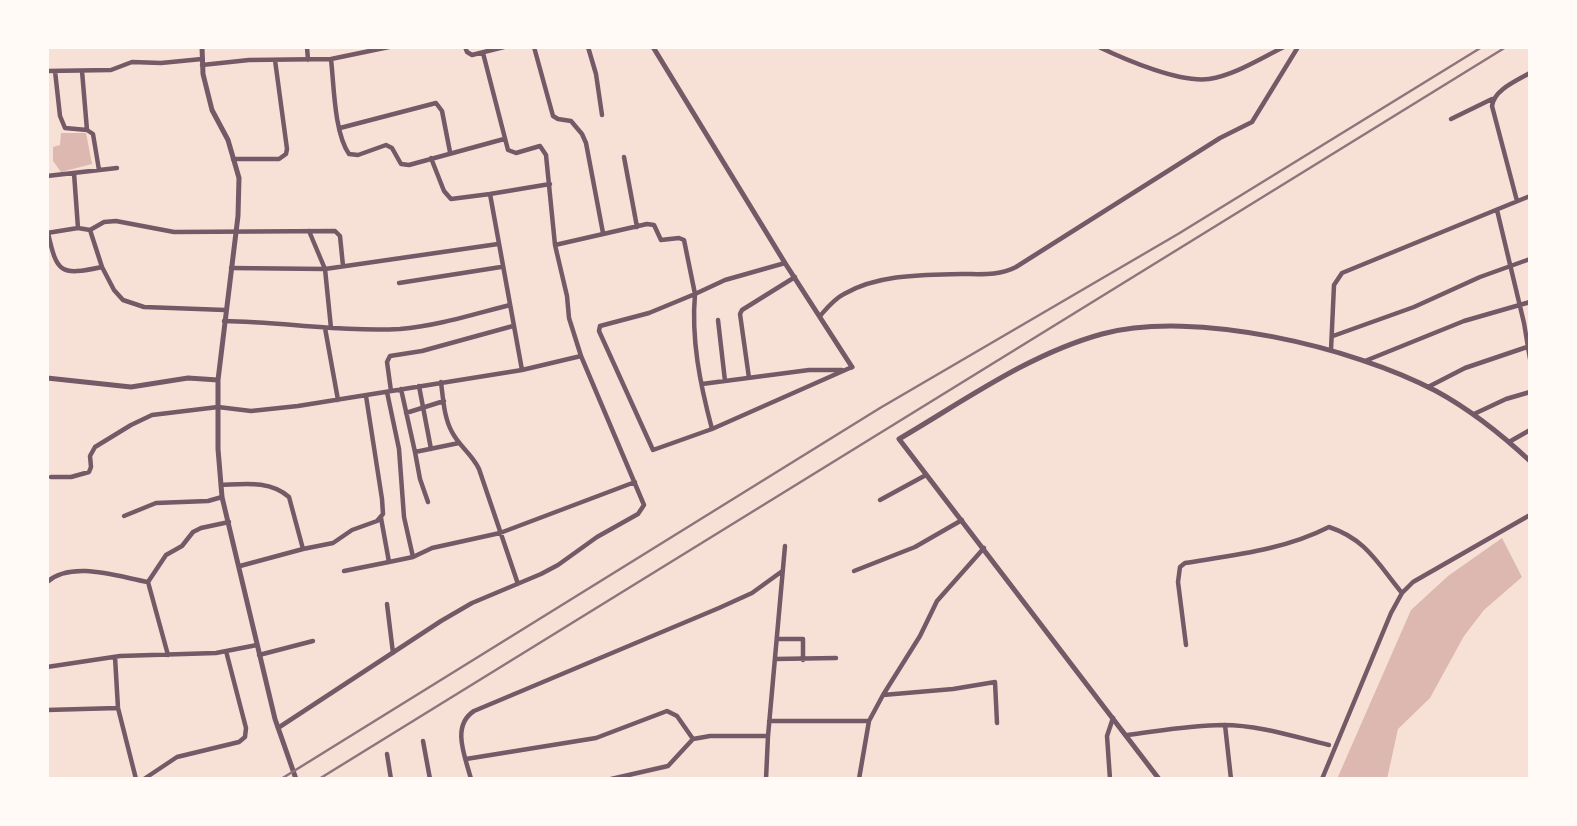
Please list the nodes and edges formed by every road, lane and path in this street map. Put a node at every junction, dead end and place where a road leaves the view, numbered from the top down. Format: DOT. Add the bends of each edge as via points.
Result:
graph roads {
  1 [pos="202,47"];
  2 [pos="307,47"];
  3 [pos="389,47"];
  4 [pos="465,47"];
  5 [pos="504,47"];
  6 [pos="534,47"];
  7 [pos="588,47"];
  8 [pos="653,47"];
  9 [pos="1099,47"];
  10 [pos="1284,47"];
  11 [pos="1298,47"];
  12 [pos="483,53"];
  13 [pos="331,59"];
  14 [pos="275,60"];
  15 [pos="308,60"];
  16 [pos="202,62"];
  17 [pos="47,71"];
  18 [pos="55,71"];
  19 [pos="82,71"];
  20 [pos="1530,73"];
  21 [pos="1493,99"];
  22 [pos="602,116"];
  23 [pos="1451,119"];
  24 [pos="340,128"];
  25 [pos="87,130"];
  26 [pos="504,139"];
  27 [pos="450,152"];
  28 [pos="624,157"];
  29 [pos="431,158"];
  30 [pos="233,159"];
  31 [pos="117,168"];
  32 [pos="99,170"];
  33 [pos="74,173"];
  34 [pos="47,176"];
  35 [pos="550,184"];
  36 [pos="490,194"];
  37 [pos="1530,196"];
  38 [pos="1517,201"];
  39 [pos="1497,210"];
  40 [pos="638,227"];
  41 [pos="78,228"];
  42 [pos="90,230"];
  43 [pos="236,230"];
  44 [pos="309,230"];
  45 [pos="48,233"];
  46 [pos="603,233"];
  47 [pos="498,244"];
  48 [pos="555,245"];
  49 [pos="1530,259"];
  50 [pos="785,262"];
  51 [pos="1511,264"];
  52 [pos="343,266"];
  53 [pos="102,267"];
  54 [pos="501,267"];
  55 [pos="230,268"];
  56 [pos="325,269"];
  57 [pos="795,277"];
  58 [pos="399,283"];
  59 [pos="695,294"];
  60 [pos="1530,302"];
  61 [pos="1520,303"];
  62 [pos="510,304"];
  63 [pos="225,310"];
  64 [pos="820,316"];
  65 [pos="718,320"];
  66 [pos="224,321"];
  67 [pos="513,326"];
  68 [pos="324,328"];
  69 [pos="331,328"];
  70 [pos="1333,336"];
  71 [pos="1529,347"];
  72 [pos="1331,350"];
  73 [pos="581,356"];
  74 [pos="1530,359"];
  75 [pos="1365,361"];
  76 [pos="852,367"];
  77 [pos="522,370"];
  78 [pos="843,370"];
  79 [pos="47,378"];
  80 [pos="749,378"];
  81 [pos="218,380"];
  82 [pos="725,381"];
  83 [pos="441,383"];
  84 [pos="701,384"];
  85 [pos="419,386"];
  86 [pos="1428,387"];
  87 [pos="401,389"];
  88 [pos="389,392"];
  89 [pos="1530,392"];
  90 [pos="366,396"];
  91 [pos="338,400"];
  92 [pos="444,401"];
  93 [pos="218,407"];
  94 [pos="422,407"];
  95 [pos="406,413"];
  96 [pos="1474,414"];
  97 [pos="712,429"];
  98 [pos="1530,430"];
  99 [pos="1509,442"];
  100 [pos="459,443"];
  101 [pos="430,449"];
  102 [pos="415,452"];
  103 [pos="1530,461"];
  104 [pos="927,474"];
  105 [pos="51,477"];
  106 [pos="635,482"];
  107 [pos="221,485"];
  108 [pos="222,497"];
  109 [pos="880,500"];
  110 [pos="428,502"];
  111 [pos="1530,515"];
  112 [pos="124,516"];
  113 [pos="382,518"];
  114 [pos="962,520"];
  115 [pos="229,522"];
  116 [pos="500,533"];
  117 [pos="785,546"];
  118 [pos="984,548"];
  119 [pos="303,549"];
  120 [pos="413,557"];
  121 [pos="389,562"];
  122 [pos="240,566"];
  123 [pos="344,571"];
  124 [pos="854,571"];
  125 [pos="781,572"];
  126 [pos="47,582"];
  127 [pos="148,582"];
  128 [pos="518,584"];
  129 [pos="1402,593"];
  130 [pos="387,604"];
  131 [pos="776,639"];
  132 [pos="313,641"];
  133 [pos="257,645"];
  134 [pos="1186,645"];
  135 [pos="226,651"];
  136 [pos="393,653"];
  137 [pos="259,655"];
  138 [pos="168,656"];
  139 [pos="115,657"];
  140 [pos="836,658"];
  141 [pos="775,659"];
  142 [pos="803,660"];
  143 [pos="47,667"];
  144 [pos="883,695"];
  145 [pos="118,708"];
  146 [pos="47,710"];
  147 [pos="1114,717"];
  148 [pos="769,721"];
  149 [pos="869,721"];
  150 [pos="997,723"];
  151 [pos="1225,725"];
  152 [pos="278,728"];
  153 [pos="1127,735"];
  154 [pos="768,736"];
  155 [pos="693,739"];
  156 [pos="424,741"];
  157 [pos="1329,745"];
  158 [pos="387,754"];
  159 [pos="466,759"];
  160 [pos="136,779"];
  161 [pos="144,779"];
  162 [pos="296,779"];
  163 [pos="391,779"];
  164 [pos="430,779"];
  165 [pos="471,779"];
  166 [pos="611,779"];
  167 [pos="766,779"];
  168 [pos="859,779"];
  169 [pos="1110,779"];
  170 [pos="1159,779"];
  171 [pos="1231,779"];
  172 [pos="1322,779"];
  1 -- 16 [label="street"];
  2 -- 15 [label="street"];
  3 -- 13 [label="street"];
  4 -- 12 [label="street" via="472,55"];
  5 -- 12 [label="street"];
  6 -- 46 [label="street" via="553,116 571,121 584,138"];
  7 -- 22 [label="street"];
  8 -- 50 [label="street"];
  9 -- 10 [label="street" via="1198,80 1223,75"];
  11 -- 64 [label="street" via="1248,126 1220,138 1016,267 999,274 884,280 845,293"];
  12 -- 26 [label="street"];
  13 -- 15 [label="street"];
  13 -- 24 [label="street"];
  14 -- 15 [label="street"];
  14 -- 16 [label="street"];
  14 -- 30 [label="street" via="286,154 279,159"];
  16 -- 19 [label="street" via="132,62 111,70"];
  16 -- 30 [label="street" via="212,110"];
  17 -- 18 [label="street"];
  18 -- 19 [label="street"];
  18 -- 25 [label="street" via="65,128"];
  19 -- 25 [label="street"];
  20 -- 21 [label="street"];
  21 -- 23 [label="street"];
  21 -- 38 [label="street"];
  24 -- 27 [label="street" via="436,103 442,111"];
  24 -- 29 [label="street" via="346,150 353,155 386,145 401,164"];
  25 -- 32 [label="street" via="96,143"];
  26 -- 27 [label="street"];
  26 -- 35 [label="street" via="511,152 536,146 544,149"];
  27 -- 29 [label="street"];
  28 -- 40 [label="street"];
  29 -- 36 [label="street" via="450,199"];
  30 -- 43 [label="street" via="239,178"];
  31 -- 32 [label="street"];
  32 -- 33 [label="street"];
  33 -- 34 [label="street"];
  33 -- 41 [label="street"];
  35 -- 36 [label="street"];
  35 -- 48 [label="street"];
  36 -- 47 [label="street"];
  37 -- 38 [label="street"];
  38 -- 39 [label="street"];
  39 -- 51 [label="street"];
  39 -- 70 [label="street" via="1342,273 1334,285"];
  40 -- 46 [label="street"];
  40 -- 59 [label="street" via="654,225 661,240 684,240"];
  41 -- 42 [label="street"];
  41 -- 45 [label="street"];
  42 -- 43 [label="street" via="116,221 174,232"];
  42 -- 53 [label="street"];
  43 -- 44 [label="street"];
  43 -- 55 [label="street"];
  44 -- 52 [label="street" via="339,234"];
  44 -- 56 [label="street"];
  45 -- 53 [label="street" via="55,262 62,268"];
  46 -- 48 [label="street"];
  47 -- 52 [label="street"];
  47 -- 54 [label="street"];
  48 -- 73 [label="street"];
  49 -- 51 [label="street"];
  50 -- 57 [label="street"];
  50 -- 59 [label="street"];
  51 -- 61 [label="street"];
  51 -- 70 [label="street"];
  52 -- 56 [label="street"];
  53 -- 63 [label="street" via="123,300 144,307"];
  54 -- 58 [label="street"];
  54 -- 62 [label="street"];
  55 -- 56 [label="street"];
  55 -- 63 [label="street"];
  56 -- 69 [label="street"];
  57 -- 64 [label="street"];
  57 -- 80 [label="street" via="740,314"];
  59 -- 84 [label="street" via="694,333"];
  59 -- 97 [label="street" via="602,325 599,331 653,450"];
  60 -- 61 [label="street"];
  61 -- 71 [label="street"];
  61 -- 75 [label="street"];
  62 -- 67 [label="street"];
  62 -- 69 [label="street" via="410,327"];
  63 -- 66 [label="street"];
  64 -- 76 [label="street"];
  65 -- 82 [label="street"];
  66 -- 68 [label="street"];
  66 -- 81 [label="street"];
  67 -- 77 [label="street"];
  67 -- 88 [label="street" via="390,356"];
  68 -- 69 [label="street"];
  68 -- 91 [label="street"];
  70 -- 72 [label="street"];
  71 -- 74 [label="street"];
  71 -- 86 [label="street" via="1465,368"];
  72 -- 75 [label="street"];
  72 -- 104 [label="street" via="1196,326 1140,327 1103,334 1030,363 899,439"];
  73 -- 77 [label="street"];
  73 -- 106 [label="street"];
  75 -- 86 [label="street"];
  76 -- 78 [label="street"];
  77 -- 83 [label="street"];
  78 -- 80 [label="street"];
  78 -- 97 [label="street"];
  79 -- 81 [label="street" via="131,387 188,378"];
  80 -- 82 [label="street"];
  81 -- 93 [label="street"];
  82 -- 84 [label="street"];
  83 -- 85 [label="street"];
  83 -- 92 [label="street"];
  84 -- 97 [label="street"];
  85 -- 87 [label="street"];
  85 -- 94 [label="street"];
  86 -- 96 [label="street"];
  87 -- 88 [label="street"];
  87 -- 95 [label="street"];
  88 -- 90 [label="street"];
  88 -- 120 [label="street"];
  89 -- 96 [label="street"];
  90 -- 91 [label="street"];
  90 -- 113 [label="street"];
  91 -- 93 [label="street" via="251,411"];
  92 -- 94 [label="street"];
  92 -- 100 [label="street"];
  93 -- 105 [label="street" via="152,415 95,447 89,472"];
  93 -- 107 [label="street"];
  94 -- 95 [label="street"];
  94 -- 101 [label="street"];
  95 -- 102 [label="street"];
  96 -- 99 [label="street"];
  98 -- 99 [label="street"];
  99 -- 103 [label="street"];
  100 -- 101 [label="street"];
  100 -- 116 [label="street" via="474,458"];
  101 -- 102 [label="street"];
  102 -- 110 [label="street"];
  104 -- 109 [label="street"];
  104 -- 114 [label="street"];
  106 -- 116 [label="street"];
  106 -- 128 [label="street" via="644,502 642,510 558,565"];
  107 -- 108 [label="street"];
  107 -- 119 [label="street" via="257,484 284,492"];
  108 -- 112 [label="street" via="156,503"];
  108 -- 115 [label="street"];
  111 -- 129 [label="street" via="1429,572"];
  113 -- 119 [label="street" via="333,544"];
  113 -- 121 [label="street"];
  114 -- 118 [label="street"];
  114 -- 124 [label="street" via="915,547"];
  115 -- 122 [label="street"];
  115 -- 127 [label="street" via="193,533 166,555"];
  116 -- 120 [label="street" via="432,548"];
  116 -- 128 [label="street"];
  117 -- 125 [label="street"];
  118 -- 144 [label="street" via="937,601"];
  118 -- 147 [label="street"];
  119 -- 122 [label="street"];
  120 -- 121 [label="street"];
  121 -- 123 [label="street"];
  122 -- 133 [label="street"];
  125 -- 131 [label="street"];
  125 -- 159 [label="street" via="719,608 474,711 461,724"];
  126 -- 127 [label="street" via="79,571"];
  127 -- 138 [label="street"];
  128 -- 136 [label="street" via="464,607"];
  129 -- 134 [label="street" via="1363,545 1329,527 1286,544 1180,567"];
  129 -- 172 [label="street"];
  130 -- 136 [label="street"];
  131 -- 141 [label="street"];
  131 -- 142 [label="street" via="803,639"];
  132 -- 137 [label="street"];
  133 -- 135 [label="street"];
  133 -- 137 [label="street"];
  135 -- 138 [label="street"];
  135 -- 161 [label="street" via="245,737 177,757"];
  136 -- 152 [label="street"];
  137 -- 152 [label="street"];
  138 -- 139 [label="street"];
  139 -- 143 [label="street"];
  139 -- 145 [label="street"];
  140 -- 142 [label="street"];
  141 -- 142 [label="street"];
  141 -- 148 [label="street"];
  144 -- 149 [label="street"];
  144 -- 150 [label="street" via="995,682"];
  145 -- 146 [label="street"];
  145 -- 160 [label="street"];
  147 -- 153 [label="street"];
  147 -- 169 [label="street" via="1107,736"];
  148 -- 149 [label="street"];
  148 -- 154 [label="street"];
  149 -- 168 [label="street"];
  151 -- 153 [label="street"];
  151 -- 157 [label="street"];
  151 -- 171 [label="street"];
  152 -- 162 [label="street"];
  153 -- 170 [label="street"];
  154 -- 155 [label="street"];
  154 -- 167 [label="street"];
  155 -- 159 [label="street" via="677,716 667,711 583,741"];
  155 -- 166 [label="street" via="668,766"];
  156 -- 164 [label="street"];
  158 -- 163 [label="street"];
  159 -- 165 [label="street"];
}
